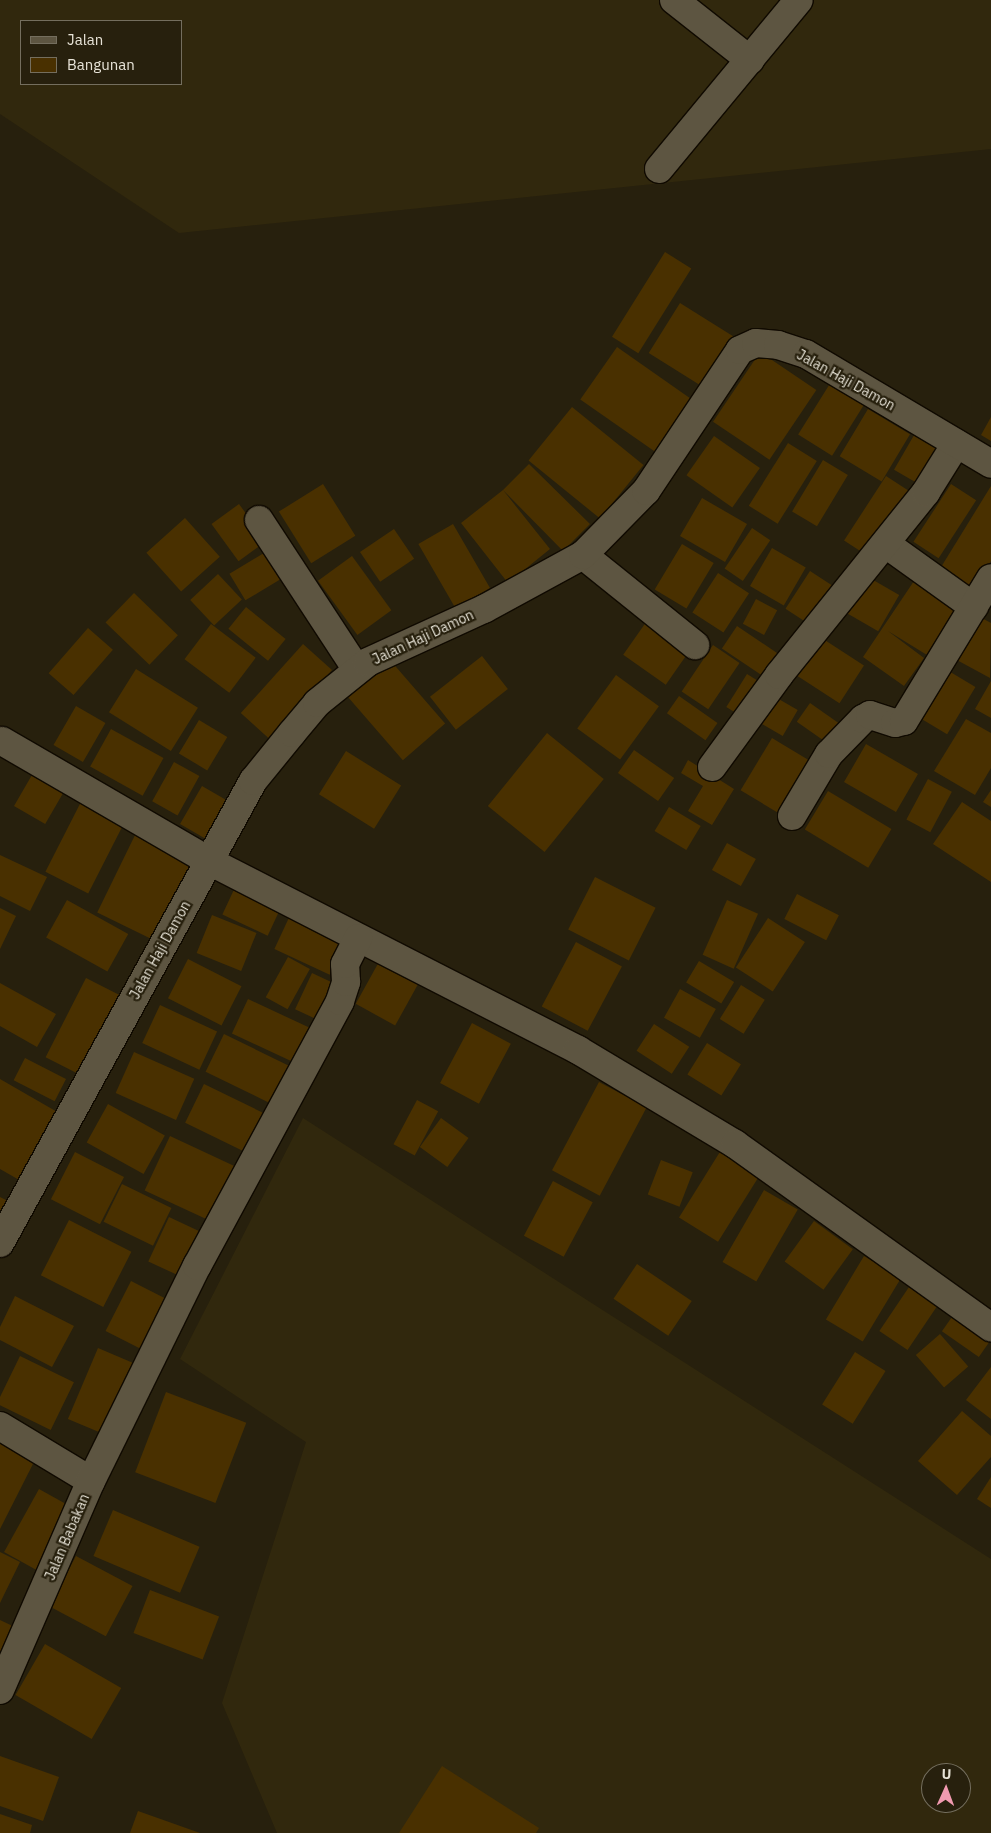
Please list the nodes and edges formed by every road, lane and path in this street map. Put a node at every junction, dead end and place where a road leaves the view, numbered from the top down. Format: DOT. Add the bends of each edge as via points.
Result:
graph roads {
  1 [pos="674,0"];
  2 [pos="799,0"];
  3 [pos="750,60"];
  4 [pos="658,169"];
  5 [pos="956,444"];
  6 [pos="991,464"];
  7 [pos="259,520"];
  8 [pos="886,544"];
  9 [pos="582,555"];
  10 [pos="991,578"];
  11 [pos="974,606"];
  12 [pos="695,644"];
  13 [pos="357,670"];
  14 [pos="2,741"];
  15 [pos="712,767"];
  16 [pos="792,816"];
  17 [pos="209,861"];
  18 [pos="358,938"];
  19 [pos="10,1201"];
  20 [pos="0,1243"];
  21 [pos="991,1327"];
  22 [pos="0,1426"];
  23 [pos="91,1481"];
  24 [pos="0,1690"];
  1 -- 3 [label="street"];
  2 -- 3 [label="street"];
  3 -- 4 [label="street"];
  5 -- 6 [label="street, Jalan Haji Damon"];
  5 -- 8 [label="street"];
  5 -- 9 [label="street, Jalan Haji Damon" via="806,354 778,345 756,343 740,350 646,490"];
  7 -- 13 [label="street"];
  8 -- 11 [label="street"];
  8 -- 15 [label="street" via="779,675"];
  9 -- 12 [label="street"];
  9 -- 13 [label="street, Jalan Haji Damon" via="484,609"];
  10 -- 11 [label="street"];
  11 -- 16 [label="street" via="904,721 895,723 870,715 863,719 829,754"];
  13 -- 17 [label="street, Jalan Haji Damon" via="317,704 254,781"];
  14 -- 17 [label="street"];
  17 -- 18 [label="street"];
  17 -- 19 [label="street, Jalan Haji Damon"];
  18 -- 21 [label="street" via="578,1050 735,1144"];
  18 -- 23 [label="street" via="345,964 346,982 340,1002 197,1266"];
  19 -- 20 [label="street, Jalan Haji Damon"];
  22 -- 23 [label="street, Jalan Babakan"];
  23 -- 24 [label="street, Jalan Babakan"];
}
